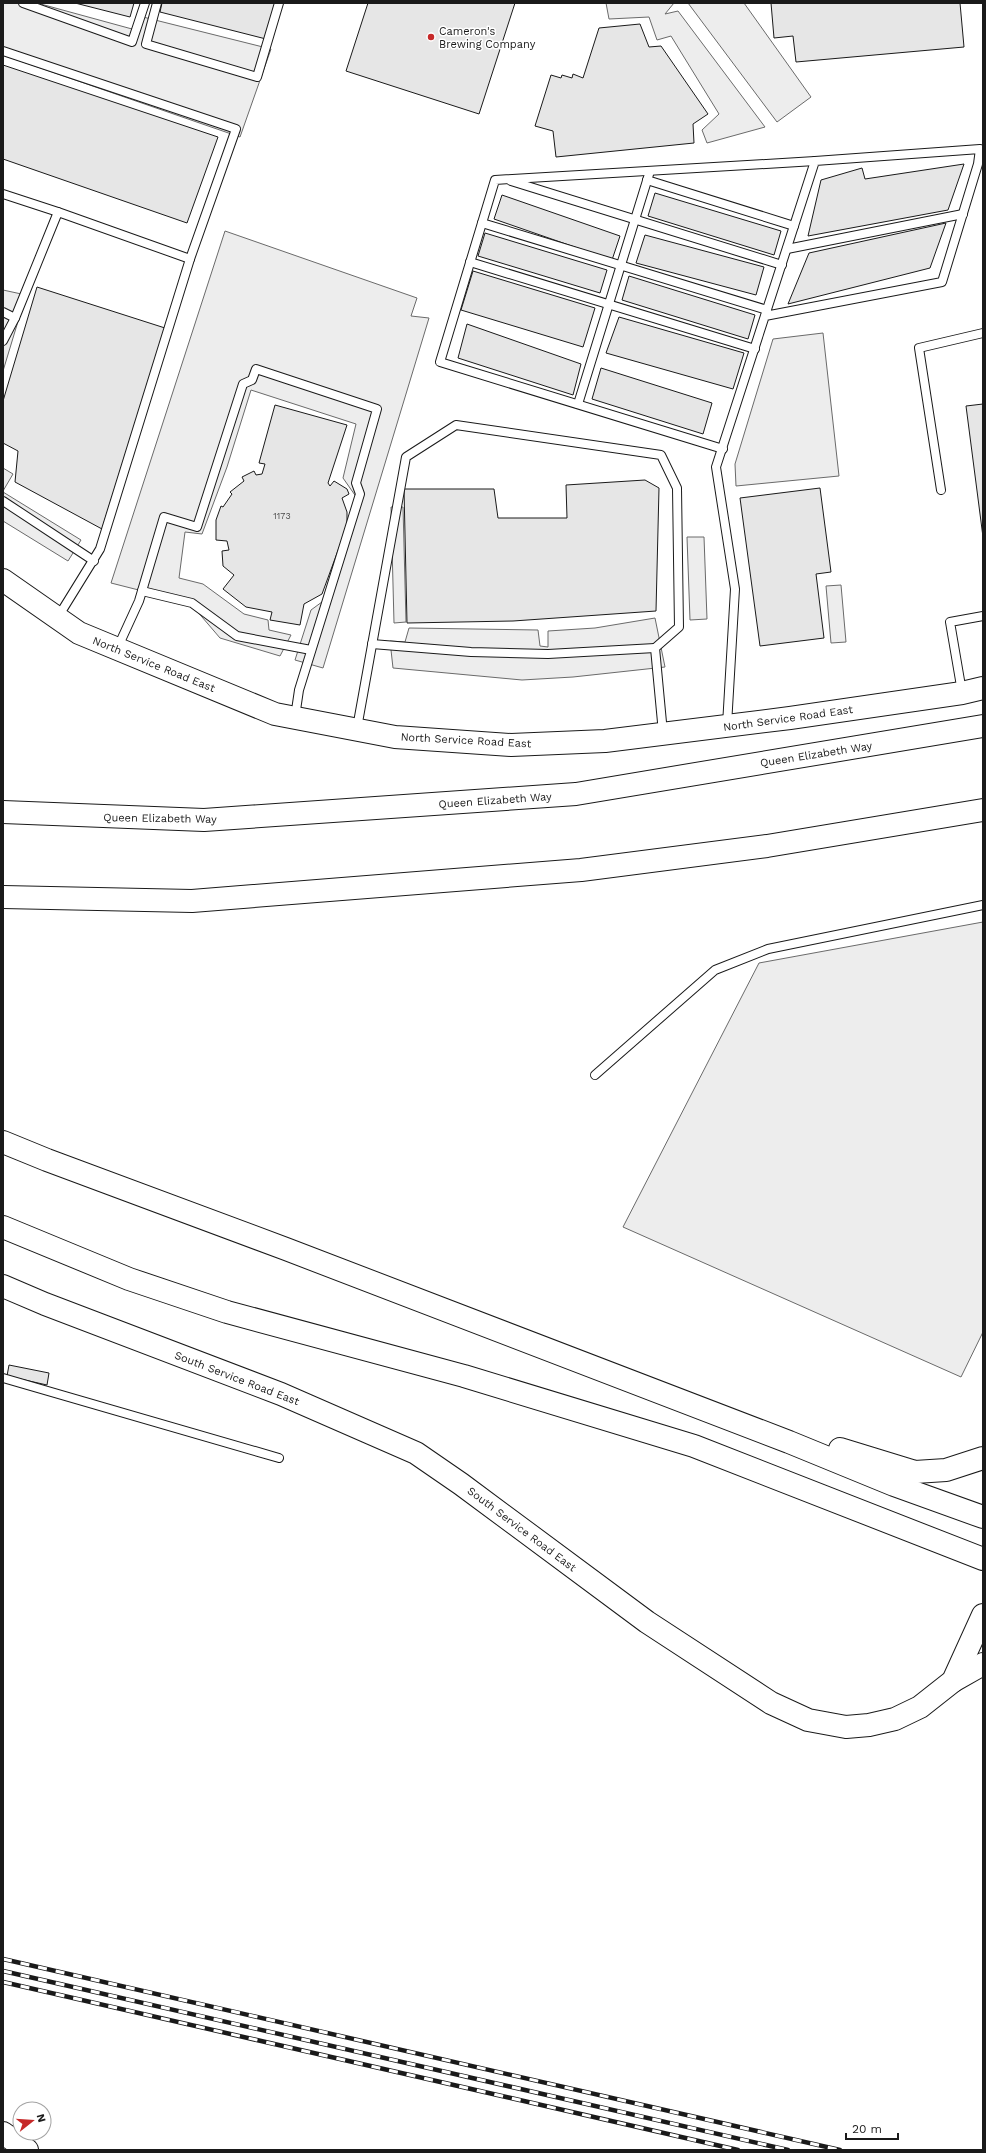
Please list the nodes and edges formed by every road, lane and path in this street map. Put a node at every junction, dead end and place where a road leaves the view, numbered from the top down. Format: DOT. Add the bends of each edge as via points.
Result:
graph roads {
  1 [pos="23,3"];
  2 [pos="145,3"];
  3 [pos="157,3"];
  4 [pos="279,3"];
  5 [pos="3,51"];
  6 [pos="815,161"];
  7 [pos="650,171"];
  8 [pos="506,180"];
  9 [pos="647,180"];
  10 [pos="3,194"];
  11 [pos="58,212"];
  12 [pos="963,214"];
  13 [pos="635,220"];
  14 [pos="482,223"];
  15 [pos="794,226"];
  16 [pos="787,249"];
  17 [pos="190,259"];
  18 [pos="470,262"];
  19 [pos="621,265"];
  20 [pos="782,265"];
  21 [pos="609,304"];
  22 [pos="3,312"];
  23 [pos="766,313"];
  24 [pos="15,318"];
  25 [pos="983,333"];
  26 [pos="3,342"];
  27 [pos="755,349"];
  28 [pos="578,404"];
  29 [pos="722,448"];
  30 [pos="941,490"];
  31 [pos="3,501"];
  32 [pos="94,561"];
  33 [pos="3,580"];
  34 [pos="142,591"];
  35 [pos="983,616"];
  36 [pos="57,618"];
  37 [pos="372,644"];
  38 [pos="655,648"];
  39 [pos="117,649"];
  40 [pos="311,650"];
  41 [pos="973,690"];
  42 [pos="295,718"];
  43 [pos="727,726"];
  44 [pos="983,726"];
  45 [pos="356,729"];
  46 [pos="663,734"];
  47 [pos="983,810"];
  48 [pos="3,812"];
  49 [pos="3,897"];
  50 [pos="983,906"];
  51 [pos="595,1075"];
  52 [pos="3,1142"];
  53 [pos="3,1226"];
  54 [pos="3,1286"];
  55 [pos="3,1378"];
  56 [pos="789,1442"];
  57 [pos="279,1458"];
  58 [pos="983,1458"];
  59 [pos="983,1517"];
  60 [pos="983,1558"];
  61 [pos="983,1615"];
  62 [pos="983,1664"];
  63 [pos="953,1681"];
  64 [pos="3,2133"];
  65 [pos="27,2150"];
  1 -- 2 [label="lane" via="132,42"];
  3 -- 4 [label="lane" via="146,44 257,77"];
  5 -- 17 [label="lane" via="236,129"];
  6 -- 7 [label="lane"];
  6 -- 12 [label="lane" via="980,149"];
  6 -- 15 [label="lane"];
  7 -- 8 [label="lane"];
  7 -- 9 [label="lane"];
  8 -- 13 [label="lane"];
  8 -- 14 [label="lane" via="495,180"];
  9 -- 13 [label="lane"];
  9 -- 15 [label="lane"];
  10 -- 11 [label="lane"];
  11 -- 17 [label="lane"];
  11 -- 24 [label="lane"];
  12 -- 16 [label="lane"];
  12 -- 23 [label="lane" via="942,282"];
  13 -- 19 [label="lane"];
  13 -- 20 [label="lane"];
  14 -- 18 [label="lane"];
  14 -- 19 [label="lane"];
  15 -- 16 [label="lane"];
  16 -- 20 [label="lane"];
  17 -- 32 [label="lane" via="105,535"];
  18 -- 21 [label="lane"];
  18 -- 28 [label="lane" via="440,362"];
  19 -- 21 [label="lane"];
  19 -- 23 [label="lane"];
  20 -- 23 [label="lane"];
  21 -- 27 [label="lane"];
  21 -- 28 [label="lane"];
  22 -- 24 [label="lane"];
  23 -- 27 [label="lane"];
  24 -- 26 [label="lane"];
  25 -- 30 [label="lane" via="919,348"];
  27 -- 29 [label="lane"];
  28 -- 29 [label="lane"];
  29 -- 43 [label="lane" via="716,466 736,589"];
  31 -- 32 [label="lane"];
  32 -- 36 [label="lane"];
  33 -- 36 [label="main road, North Service Road East"];
  34 -- 39 [label="lane"];
  34 -- 40 [label="lane" via="192,603 237,636"];
  34 -- 40 [label="lane" via="164,518 197,527 243,384 252,380 256,369 377,409 356,482 360,494"];
  35 -- 41 [label="lane" via="950,622"];
  36 -- 39 [label="main road, North Service Road East" via="79,633"];
  37 -- 38 [label="lane" via="471,652 548,654"];
  37 -- 38 [label="lane" via="406,457 456,425 661,455 677,488 679,627"];
  37 -- 45 [label="lane"];
  38 -- 46 [label="lane"];
  39 -- 42 [label="main road, North Service Road East" via="275,714"];
  40 -- 42 [label="lane" via="299,690"];
  41 -- 43 [label="main road, North Service Road East"];
  42 -- 45 [label="main road, North Service Road East"];
  43 -- 46 [label="main road, North Service Road East"];
  44 -- 48 [label="main road, Queen Elizabeth Way" via="576,794 204,820"];
  45 -- 46 [label="main road, North Service Road East" via="395,737 511,745 605,741"];
  47 -- 49 [label="main road" via="767,846 581,870 192,901"];
  50 -- 51 [label="lane" via="768,949 715,970"];
  52 -- 56 [label="main road"];
  53 -- 60 [label="main road" via="129,1279 227,1312 464,1376 694,1446"];
  54 -- 63 [label="main road, South Service Road East" via="280,1394 416,1453 647,1622 771,1703 808,1720 846,1727 869,1726 895,1719 920,1707"];
  55 -- 57 [label="lane"];
  56 -- 58 [label="main road" via="831,1447 915,1472 946,1470"];
  56 -- 59 [label="main road" via="894,1485"];
  61 -- 63 [label="main road, South Service Road East"];
  62 -- 63 [label="main road"];
  64 -- 65 [label="main road"];
}
